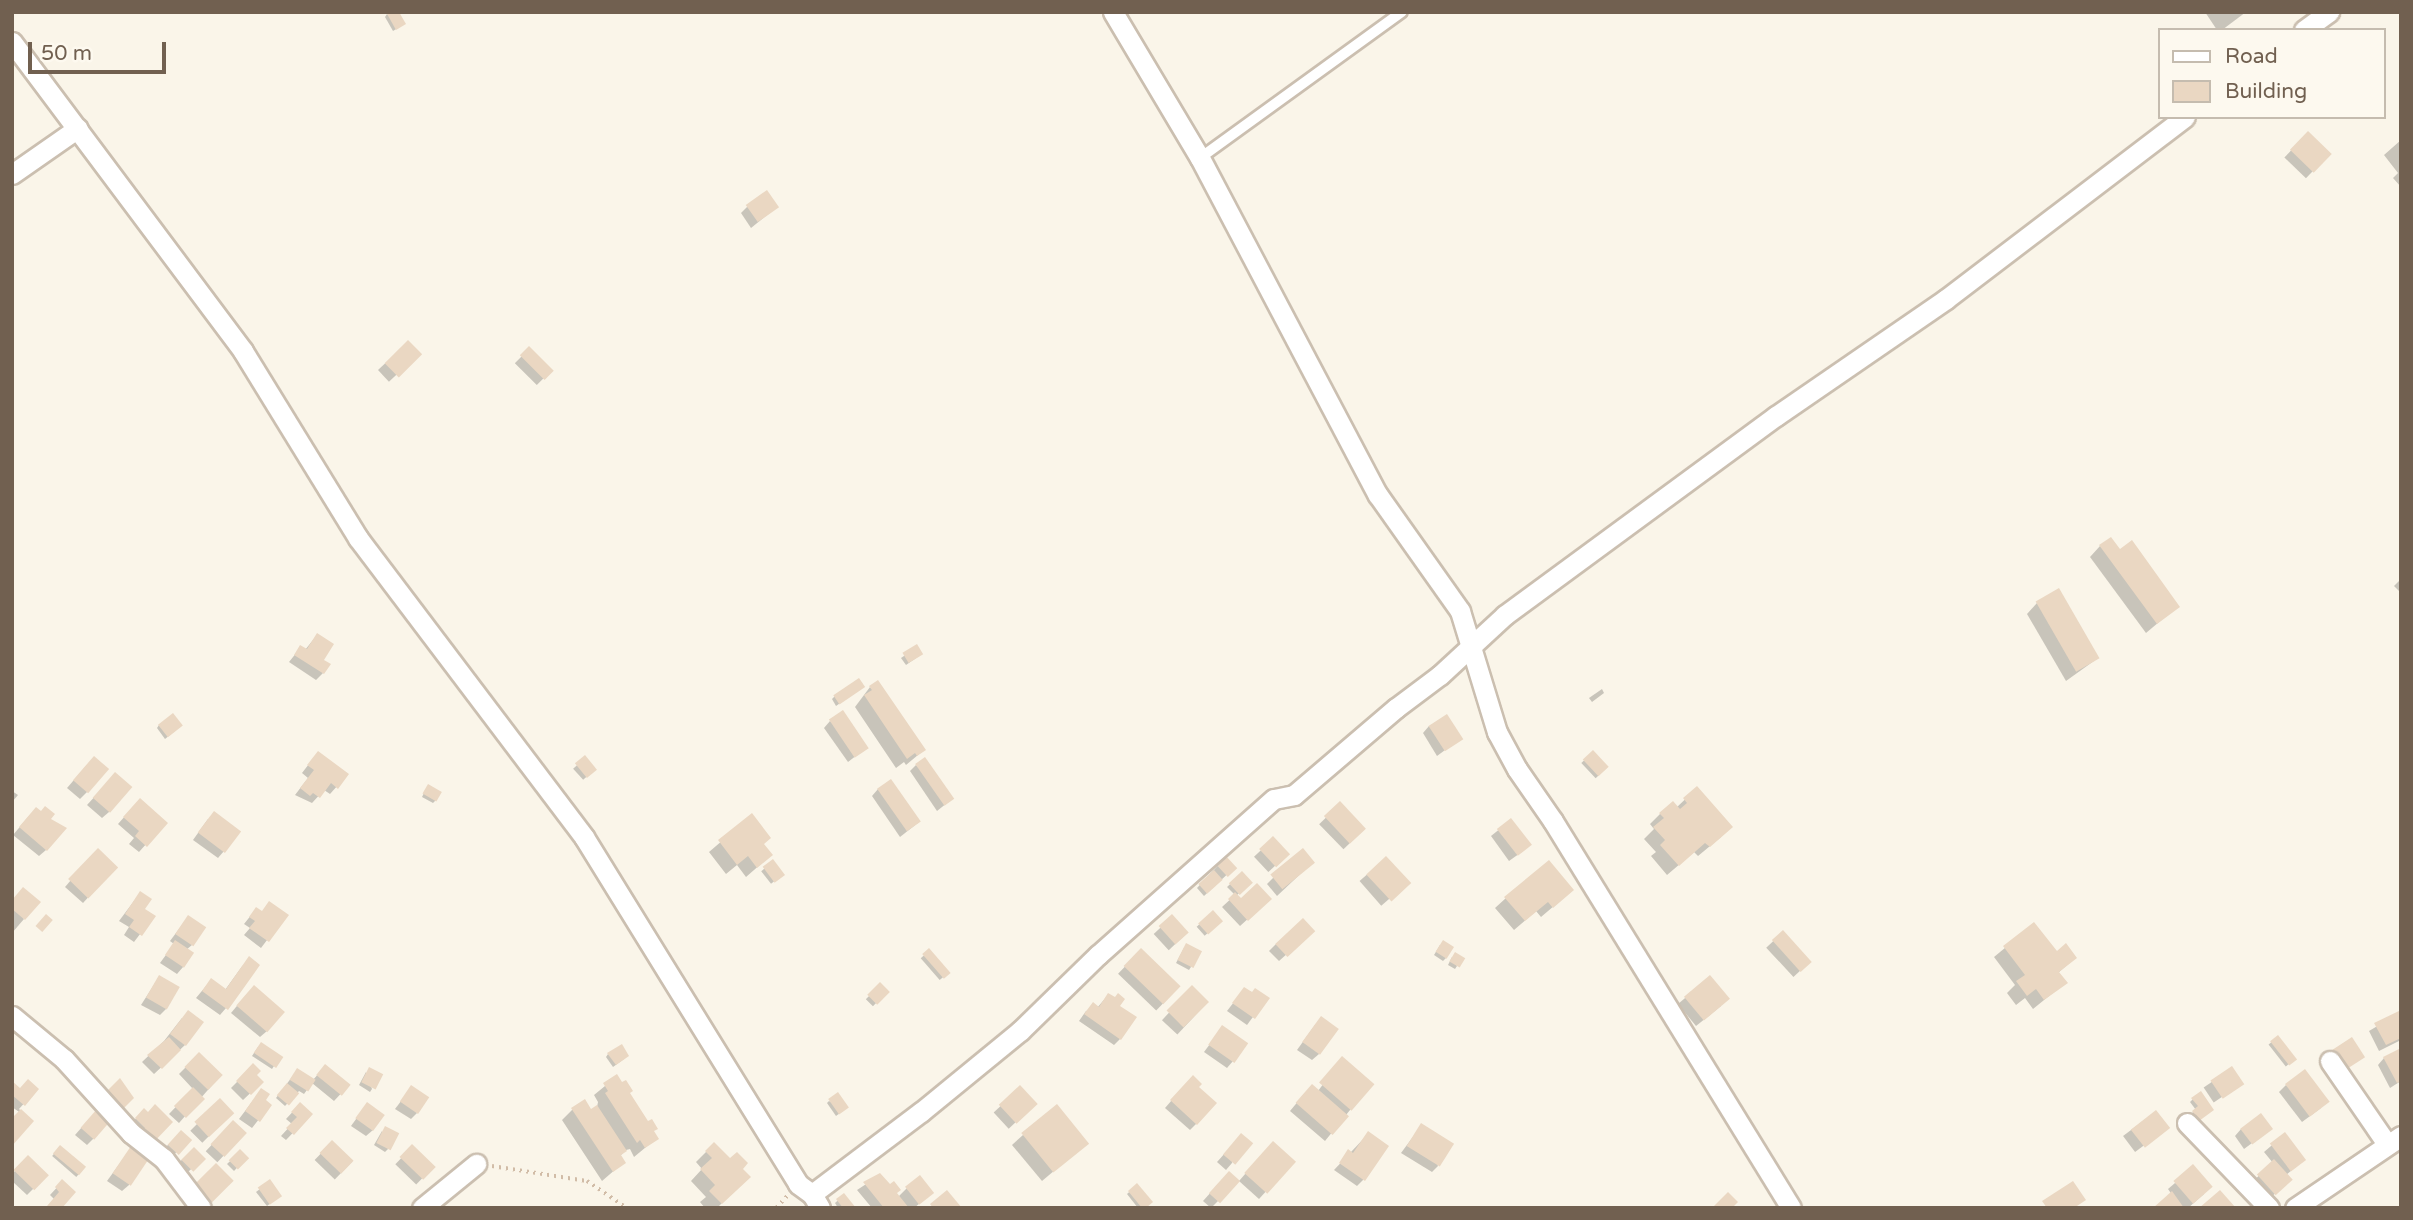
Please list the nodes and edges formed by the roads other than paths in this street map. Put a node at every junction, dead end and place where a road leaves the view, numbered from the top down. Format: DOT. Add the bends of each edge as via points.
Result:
graph roads {
  1 [pos="1113,12"];
  2 [pos="1402,12"];
  3 [pos="2329,12"];
  4 [pos="2307,28"];
  5 [pos="12,42"];
  6 [pos="2182,119"];
  7 [pos="78,128"];
  8 [pos="1200,158"];
  9 [pos="12,174"];
  10 [pos="1470,647"];
  11 [pos="12,1016"];
  12 [pos="2330,1061"];
  13 [pos="2187,1123"];
  14 [pos="2394,1140"];
  15 [pos="476,1164"];
  16 [pos="816,1201"];
  17 [pos="201,1208"];
  18 [pos="422,1208"];
  19 [pos="1791,1208"];
  20 [pos="2269,1208"];
  21 [pos="2295,1208"];
  1 -- 8 [label="street"];
  2 -- 8 [label="lane"];
  3 -- 4 [label="street"];
  5 -- 7 [label="street"];
  6 -- 10 [label="street" via="1946,299 1776,416 1505,615"];
  7 -- 9 [label="street"];
  7 -- 16 [label="street" via="243,351 358,538 584,837 798,1184"];
  8 -- 10 [label="street" via="1378,495 1460,611"];
  10 -- 16 [label="street" via="1294,795 1274,799 1020,1031"];
  10 -- 19 [label="street" via="1497,732 1517,769"];
  11 -- 17 [label="street" via="64,1059 131,1133 164,1159"];
  12 -- 14 [label="street"];
  13 -- 20 [label="street"];
  14 -- 21 [label="street"];
  15 -- 18 [label="street"];
}
